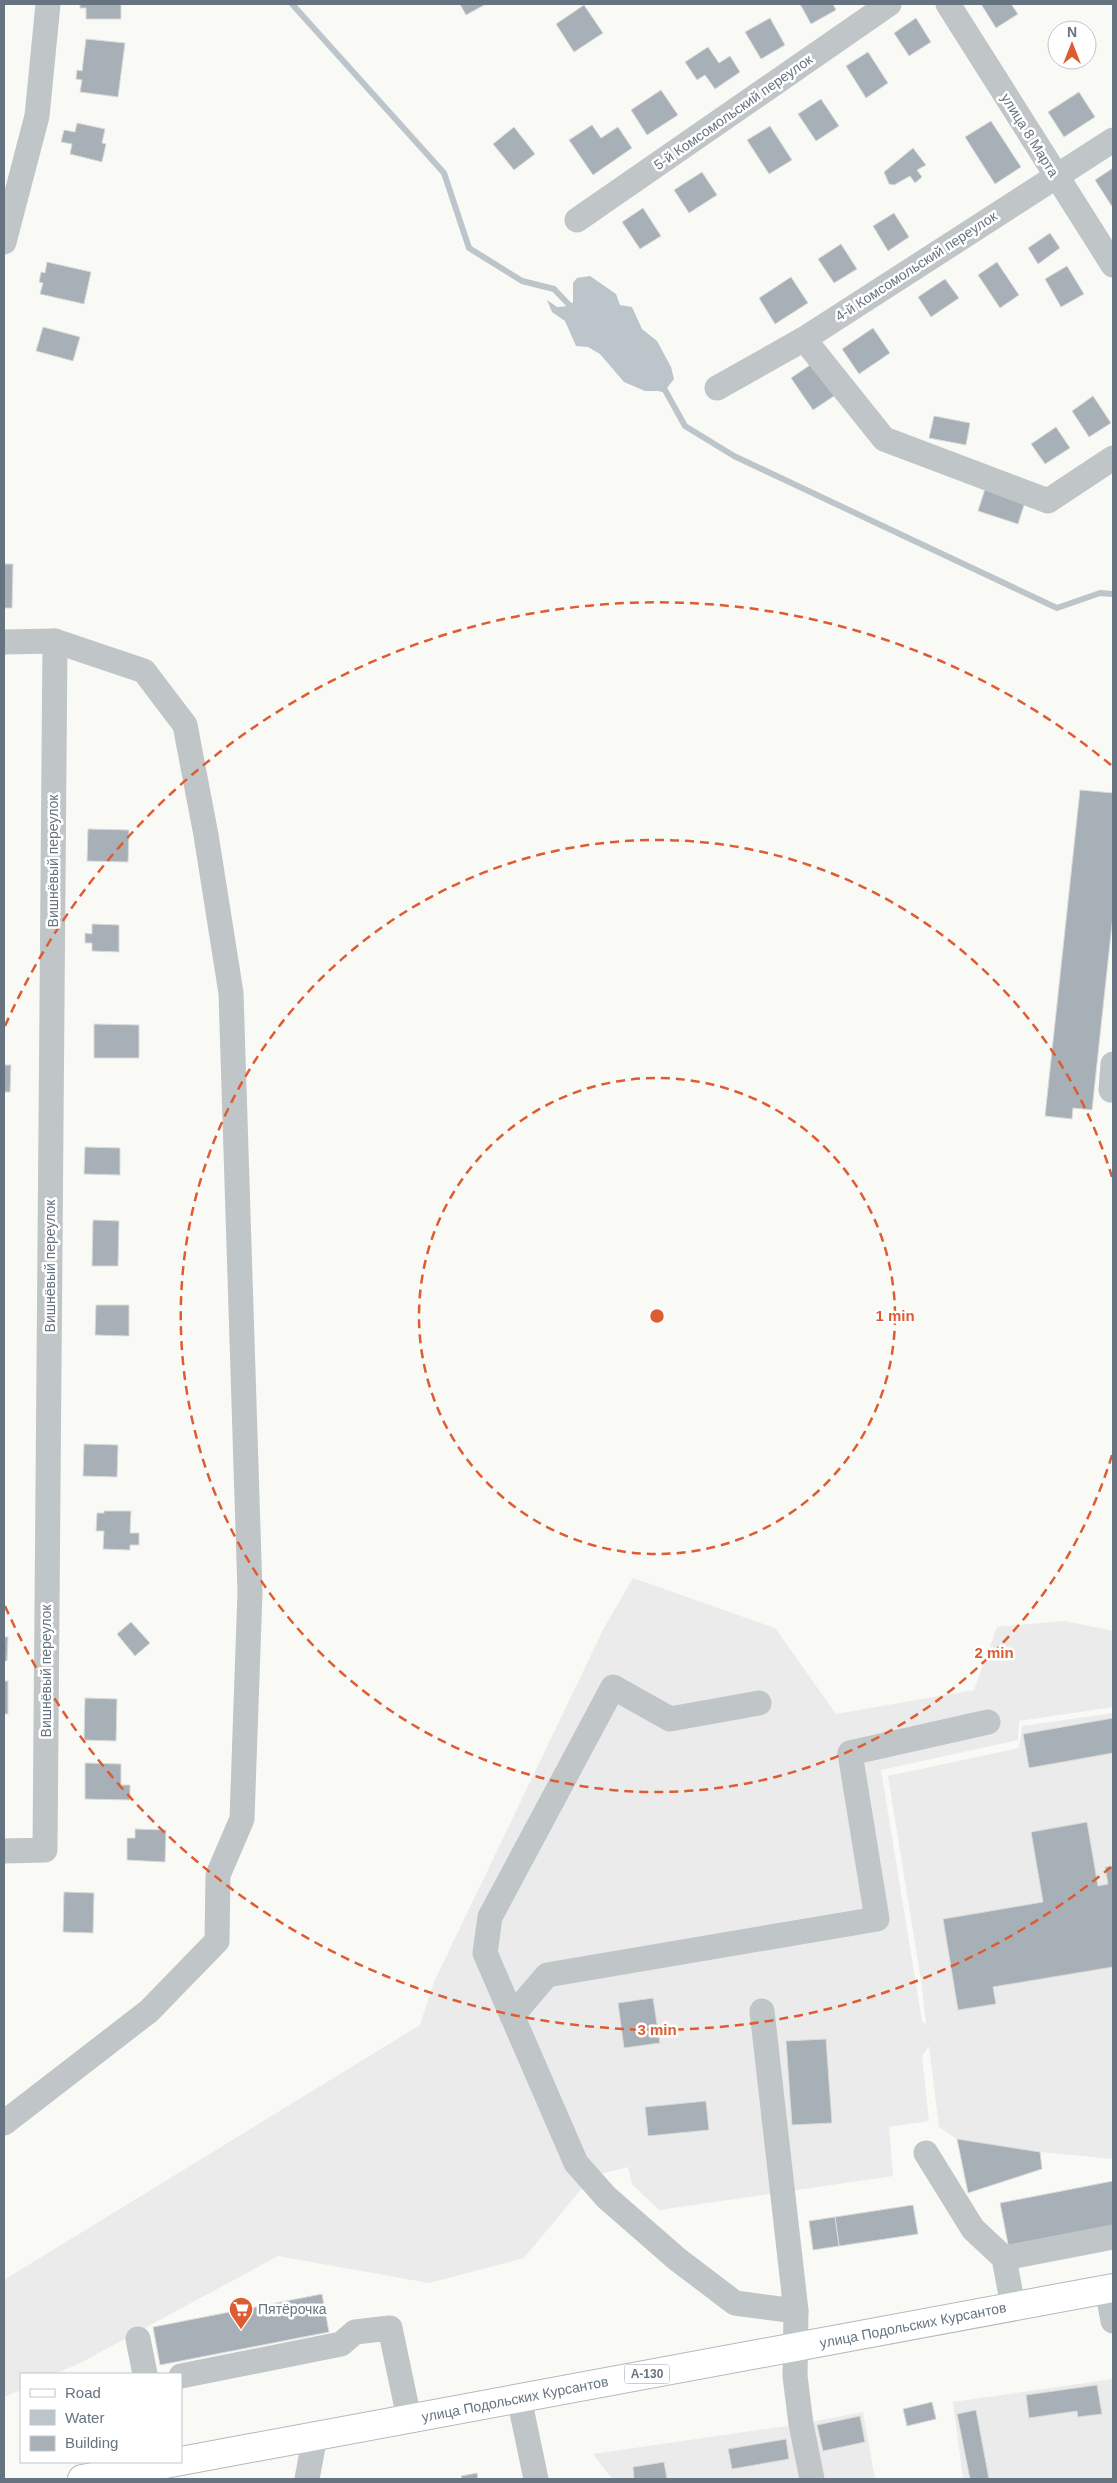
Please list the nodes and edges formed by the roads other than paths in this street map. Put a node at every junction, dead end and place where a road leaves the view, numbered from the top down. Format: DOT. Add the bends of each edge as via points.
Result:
graph roads {
  1 [pos="48,4"];
  2 [pos="889,4"];
  3 [pos="948,4"];
  4 [pos="1113,140"];
  5 [pos="1056,175"];
  6 [pos="577,220"];
  7 [pos="4,242"];
  8 [pos="1113,265"];
  9 [pos="804,339"];
  10 [pos="717,388"];
  11 [pos="1113,458"];
  12 [pos="55,641"];
  13 [pos="4,642"];
  14 [pos="1113,1064"];
  15 [pos="1111,1090"];
  16 [pos="759,1703"];
  17 [pos="988,1722"];
  18 [pos="4,1851"];
  19 [pos="762,2011"];
  20 [pos="512,2016"];
  21 [pos="4,2123"];
  22 [pos="926,2152"];
  23 [pos="1113,2237"];
  24 [pos="1004,2258"];
  25 [pos="1110,2288"];
  26 [pos="1013,2306"];
  27 [pos="796,2312"];
  28 [pos="1113,2321"];
  29 [pos="138,2339"];
  30 [pos="795,2347"];
  31 [pos="145,2373"];
  32 [pos="182,2376"];
  33 [pos="519,2398"];
  34 [pos="409,2418"];
  35 [pos="314,2436"];
  36 [pos="182,2461"];
  37 [pos="170,2463"];
  38 [pos="82,2479"];
  39 [pos="307,2479"];
  40 [pos="536,2479"];
  41 [pos="812,2479"];
  1 -- 7 [label="street" via="37,116"];
  2 -- 6 [label="street, 5-й Комсомольский переулок"];
  3 -- 5 [label="street, улица 8 Марта"];
  4 -- 5 [label="street, 4-й Комсомольский переулок"];
  5 -- 8 [label="street, улица 8 Марта"];
  5 -- 9 [label="street, 4-й Комсомольский переулок"];
  9 -- 10 [label="street, 4-й Комсомольский переулок"];
  9 -- 11 [label="street" via="884,439 1048,501"];
  12 -- 13 [label="street"];
  12 -- 18 [label="street, Вишнёвый переулок" via="45,1850"];
  12 -- 21 [label="street" via="144,671 185,725 231,993 250,1592 242,1819 218,1875 217,1940 149,2011"];
  14 -- 15 [label="street"];
  16 -- 20 [label="street" via="670,1719 613,1688 490,1917 486,1954"];
  17 -- 20 [label="street" via="850,1753 877,1919 547,1975"];
  19 -- 27 [label="street"];
  20 -- 27 [label="street" via="576,2163 606,2197 677,2260 735,2302"];
  22 -- 24 [label="street" via="973,2229"];
  23 -- 24 [label="street"];
  24 -- 26 [label="street"];
  25 -- 26 [label="main road, улица Подольских Курсантов / А-130"];
  25 -- 28 [label="street"];
  26 -- 30 [label="main road, улица Подольских Курсантов / А-130"];
  27 -- 30 [label="street"];
  29 -- 31 [label="street"];
  30 -- 33 [label="main road, улица Подольских Курсантов / А-130"];
  30 -- 41 [label="street" via="795,2376"];
  32 -- 34 [label="street" via="341,2344 355,2332 390,2328"];
  33 -- 34 [label="main road, улица Подольских Курсантов / А-130"];
  33 -- 40 [label="street"];
  34 -- 35 [label="main road, улица Подольских Курсантов / А-130"];
  35 -- 36 [label="main road, улица Подольских Курсантов / А-130"];
  35 -- 39 [label="street"];
  37 -- 38 [label="main road"];
}
